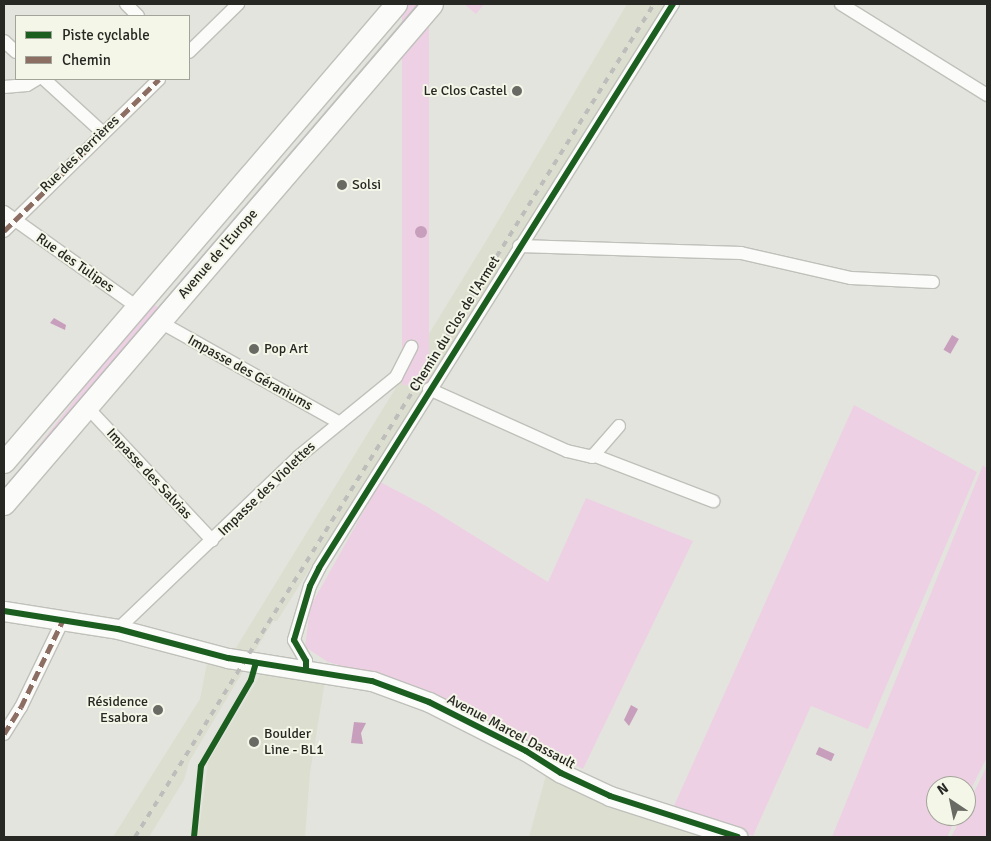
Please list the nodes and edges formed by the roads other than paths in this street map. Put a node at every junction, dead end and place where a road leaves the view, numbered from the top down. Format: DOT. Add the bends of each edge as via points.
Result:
graph roads {
  1 [pos="126,4"];
  2 [pos="238,4"];
  3 [pos="396,4"];
  4 [pos="432,4"];
  5 [pos="672,4"];
  6 [pos="841,4"];
  7 [pos="137,15"];
  8 [pos="4,41"];
  9 [pos="15,51"];
  10 [pos="190,51"];
  11 [pos="35,80"];
  12 [pos="45,80"];
  13 [pos="158,80"];
  14 [pos="4,87"];
  15 [pos="987,95"];
  16 [pos="102,132"];
  17 [pos="8,216"];
  18 [pos="4,231"];
  19 [pos="523,246"];
  20 [pos="933,282"];
  21 [pos="137,306"];
  22 [pos="160,322"];
  23 [pos="411,347"];
  24 [pos="432,391"];
  25 [pos="87,407"];
  26 [pos="340,423"];
  27 [pos="619,426"];
  28 [pos="593,455"];
  29 [pos="4,462"];
  30 [pos="713,500"];
  31 [pos="4,504"];
  32 [pos="212,540"];
  33 [pos="4,611"];
  34 [pos="62,620"];
  35 [pos="118,629"];
  36 [pos="306,668"];
  37 [pos="4,734"];
  38 [pos="738,837"];
  1 -- 7 [label="street"];
  2 -- 10 [label="street"];
  3 -- 21 [label="main road, Avenue de l'Europe"];
  4 -- 22 [label="main road, Avenue de l'Europe"];
  5 -- 19 [label="street, Chemin du Clos de l'Armet"];
  6 -- 15 [label="street"];
  8 -- 9 [label="street"];
  11 -- 14 [label="street" via="27,85"];
  12 -- 16 [label="street"];
  13 -- 16 [label="street, Rue des Perrières"];
  16 -- 17 [label="street, Rue des Perrières"];
  17 -- 18 [label="street, Rue des Perrières"];
  17 -- 21 [label="street, Rue des Tulipes"];
  19 -- 20 [label="street" via="741,253 851,278"];
  19 -- 24 [label="street, Chemin du Clos de l'Armet"];
  21 -- 29 [label="main road, Avenue de l'Europe"];
  22 -- 25 [label="main road, Avenue de l'Europe"];
  22 -- 26 [label="street, Impasse des Géraniums"];
  23 -- 26 [label="street, Impasse des Violettes" via="396,378"];
  24 -- 28 [label="street" via="567,451"];
  24 -- 36 [label="street, Chemin du Clos de l'Armet" via="310,586 294,640 306,661"];
  25 -- 31 [label="main road, Avenue de l'Europe"];
  25 -- 32 [label="street, Impasse des Salvias"];
  26 -- 32 [label="street, Impasse des Violettes" via="298,457"];
  27 -- 28 [label="street"];
  28 -- 30 [label="street"];
  32 -- 35 [label="street, Impasse des Violettes"];
  33 -- 34 [label="street, Avenue Marcel Dassault"];
  34 -- 35 [label="street, Avenue Marcel Dassault"];
  34 -- 37 [label="street"];
  35 -- 36 [label="street, Avenue Marcel Dassault" via="221,657"];
  36 -- 38 [label="street, Avenue Marcel Dassault" via="352,675 403,692 610,796"];
}
